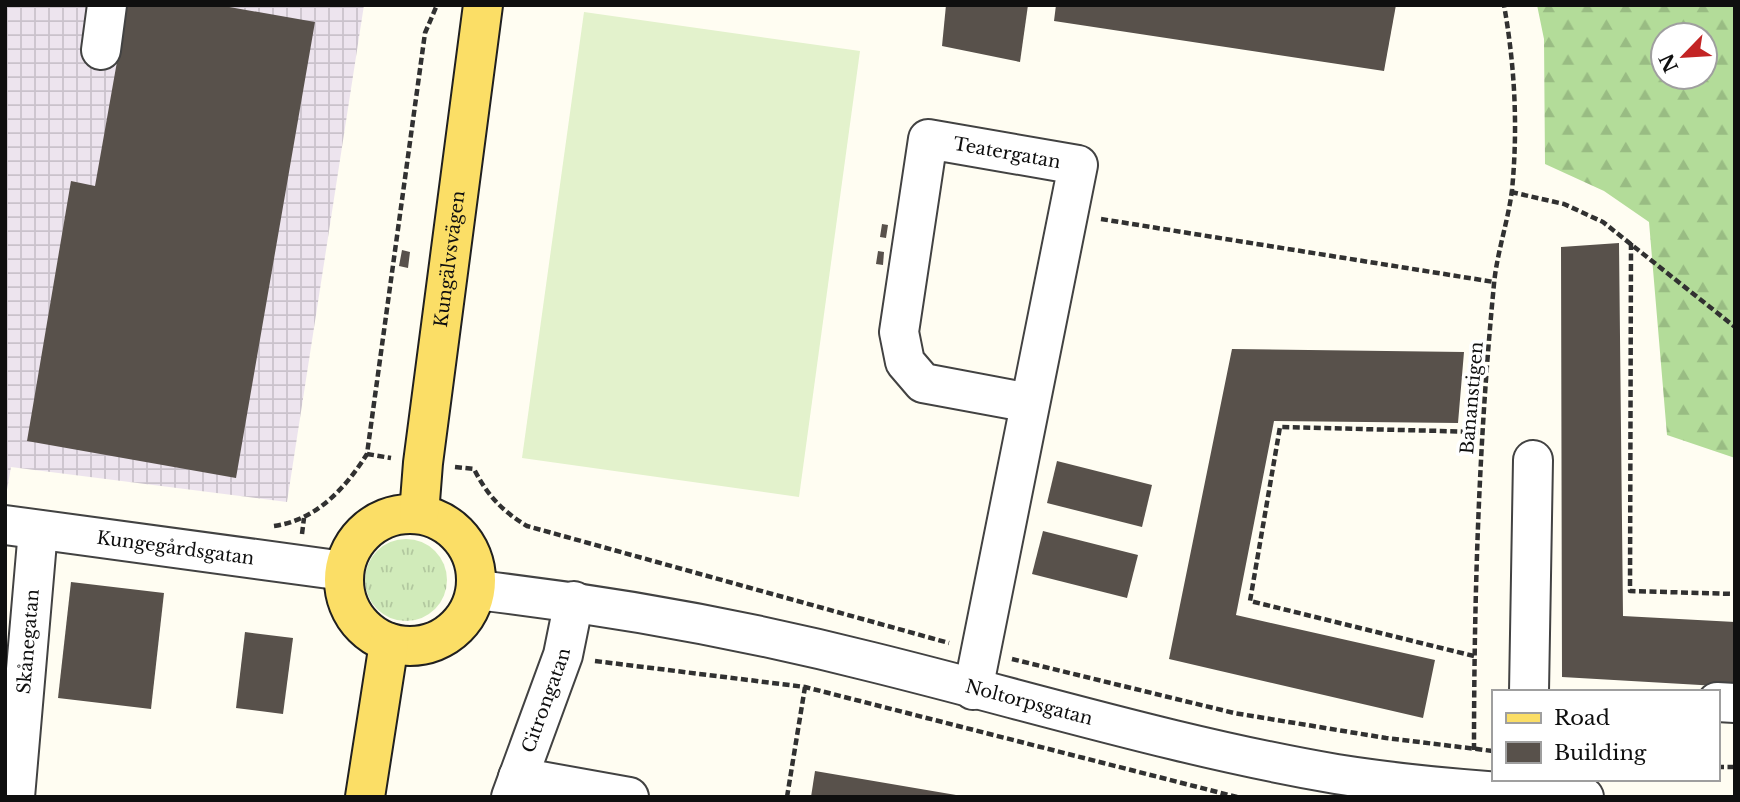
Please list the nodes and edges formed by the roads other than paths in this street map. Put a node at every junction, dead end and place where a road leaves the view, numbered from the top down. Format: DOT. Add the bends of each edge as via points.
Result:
graph roads {
  1 [pos="107,5"];
  2 [pos="484,5"];
  3 [pos="100,50"];
  4 [pos="1030,403"];
  5 [pos="1533,460"];
  6 [pos="419,514"];
  7 [pos="22,527"];
  8 [pos="344,571"];
  9 [pos="476,590"];
  10 [pos="573,601"];
  11 [pos="389,643"];
  12 [pos="973,690"];
  13 [pos="1529,690"];
  14 [pos="514,787"];
  15 [pos="567,791"];
  16 [pos="1578,796"];
  17 [pos="15,797"];
  18 [pos="365,797"];
  19 [pos="629,797"];
  20 [pos="1584,797"];
  1 -- 3 [label="street"];
  2 -- 6 [label="main road, Kungälvsvägen"];
  4 -- 4 [label="street, Teatergatan" via="1079,165 928,139 899,332 905,362 923,383"];
  4 -- 12 [label="street, Teatergatan"];
  5 -- 13 [label="street"];
  6 -- 8 [label="main road" via="391,516 366,530 354,544"];
  6 -- 9 [label="main road" via="449,525 463,540 476,569"];
  7 -- 8 [label="street, Kungegårdsgatan"];
  7 -- 17 [label="street, Skånegatan"];
  8 -- 11 [label="main road" via="351,610 363,627"];
  9 -- 10 [label="street, Noltorpsgatan"];
  9 -- 11 [label="main road" via="466,617 445,637 418,646"];
  10 -- 12 [label="street, Noltorpsgatan" via="693,622"];
  10 -- 14 [label="street, Citrongatan" via="563,655"];
  11 -- 18 [label="main road"];
  12 -- 16 [label="street, Noltorpsgatan" via="1336,774 1475,791"];
  14 -- 15 [label="street"];
  15 -- 19 [label="street"];
  16 -- 20 [label="street, Noltorpsgatan"];
}
